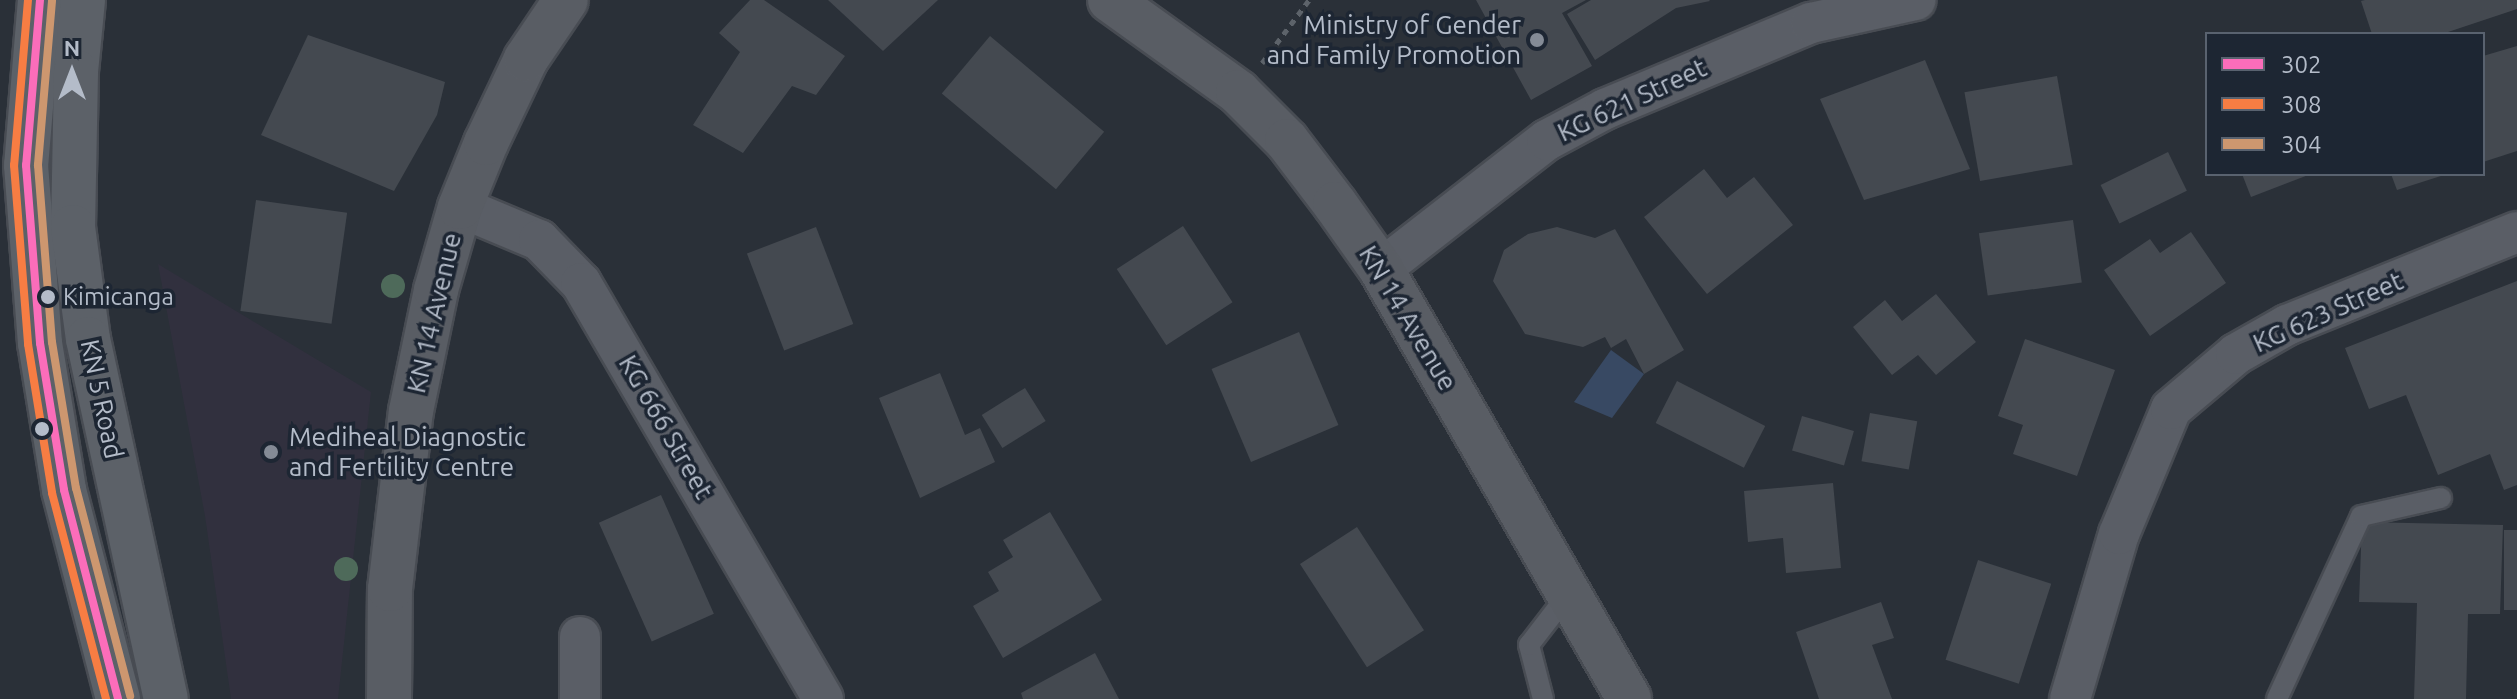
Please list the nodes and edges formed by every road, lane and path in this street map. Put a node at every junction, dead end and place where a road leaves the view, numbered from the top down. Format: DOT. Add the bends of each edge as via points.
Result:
graph roads {
  1 [pos="40,0"];
  2 [pos="83,0"];
  3 [pos="566,0"];
  4 [pos="1110,0"];
  5 [pos="1309,0"];
  6 [pos="1916,0"];
  7 [pos="1289,30"];
  8 [pos="460,207"];
  9 [pos="2517,232"];
  10 [pos="1381,269"];
  11 [pos="2441,498"];
  12 [pos="1570,592"];
  13 [pos="580,637"];
  14 [pos="118,699"];
  15 [pos="166,699"];
  16 [pos="389,699"];
  17 [pos="580,699"];
  18 [pos="823,699"];
  19 [pos="1543,699"];
  20 [pos="1629,699"];
  21 [pos="2070,699"];
  22 [pos="2277,699"];
  1 -- 14 [label="main road, KN 5 Road" via="26,165 40,343 64,490"];
  2 -- 15 [label="main road, KN 5 Road" via="73,227 88,339"];
  3 -- 8 [label="main road, KN 14 Avenue" via="526,59"];
  4 -- 10 [label="main road, KN 14 Avenue" via="1238,92 1287,141"];
  5 -- 7 [label="path"];
  6 -- 10 [label="street, KG 621 Street" via="1811,23 1605,109 1547,140"];
  8 -- 16 [label="main road, KN 14 Avenue" via="411,411 390,589"];
  8 -- 18 [label="street, KG 666 Street" via="539,240 581,283"];
  9 -- 21 [label="street, KG 623 Street" via="2287,325 2236,354 2171,409 2119,534"];
  10 -- 12 [label="main road, KN 14 Avenue"];
  11 -- 22 [label="lane" via="2361,516"];
  12 -- 19 [label="lane" via="1529,645"];
  12 -- 20 [label="main road, KN 14 Avenue"];
  13 -- 17 [label="street"];
}
